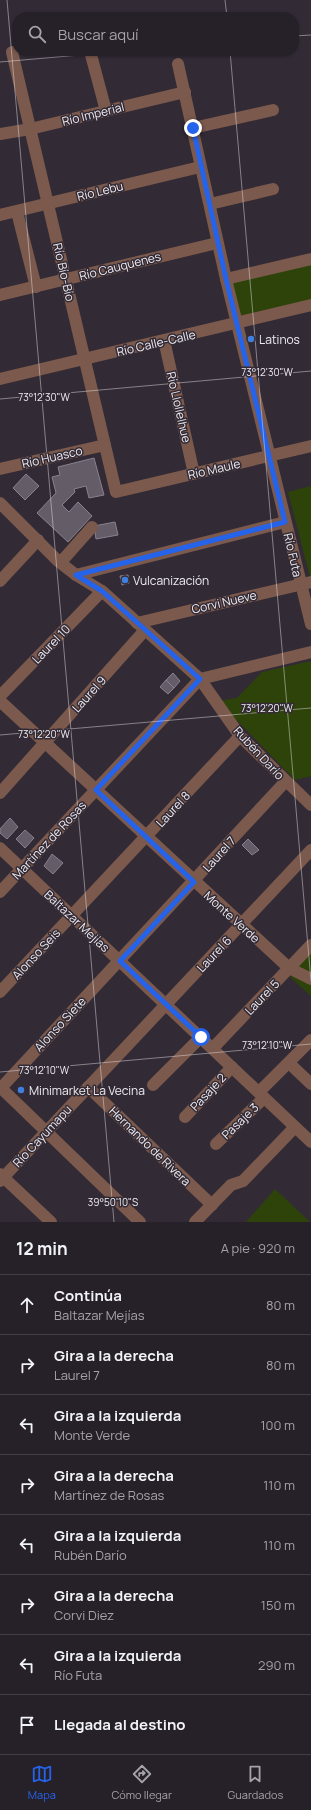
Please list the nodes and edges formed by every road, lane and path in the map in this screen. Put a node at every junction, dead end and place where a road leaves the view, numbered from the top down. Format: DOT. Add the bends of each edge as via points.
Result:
graph roads {
  1 [pos="13,56"];
  2 [pos="91,56"];
  3 [pos="178,64"];
  4 [pos="185,92"];
  5 [pos="274,110"];
  6 [pos="106,111"];
  7 [pos="193,128"];
  8 [pos="30,129"];
  9 [pos="0,134"];
  10 [pos="200,167"];
  11 [pos="272,188"];
  12 [pos="48,204"];
  13 [pos="210,204"];
  14 [pos="17,212"];
  15 [pos="0,216"];
  16 [pos="217,243"];
  17 [pos="311,259"];
  18 [pos="226,279"];
  19 [pos="66,280"];
  20 [pos="36,287"];
  21 [pos="0,295"];
  22 [pos="311,305"];
  23 [pos="237,324"];
  24 [pos="164,340"];
  25 [pos="85,359"];
  26 [pos="0,379"];
  27 [pos="105,445"];
  28 [pos="311,446"];
  29 [pos="269,456"];
  30 [pos="0,469"];
  31 [pos="194,474"];
  32 [pos="116,492"];
  33 [pos="0,503"];
  34 [pos="285,522"];
  35 [pos="92,527"];
  36 [pos="38,540"];
  37 [pos="61,562"];
  38 [pos="76,575"];
  39 [pos="0,581"];
  40 [pos="306,583"];
  41 [pos="102,591"];
  42 [pos="311,624"];
  43 [pos="141,626"];
  44 [pos="311,652"];
  45 [pos="200,679"];
  46 [pos="0,696"];
  47 [pos="0,701"];
  48 [pos="240,736"];
  49 [pos="46,742"];
  50 [pos="286,782"];
  51 [pos="96,790"];
  52 [pos="0,793"];
  53 [pos="311,804"];
  54 [pos="146,838"];
  55 [pos="0,848"];
  56 [pos="311,850"];
  57 [pos="22,869"];
  58 [pos="194,882"];
  59 [pos="0,892"];
  60 [pos="71,916"];
  61 [pos="241,924"];
  62 [pos="311,945"];
  63 [pos="120,961"];
  64 [pos="289,968"];
  65 [pos="311,979"];
  66 [pos="0,992"];
  67 [pos="166,1004"];
  68 [pos="201,1037"];
  69 [pos="311,1040"];
  70 [pos="213,1048"];
  71 [pos="289,1063"];
  72 [pos="232,1067"];
  73 [pos="311,1084"];
  74 [pos="153,1085"];
  75 [pos="88,1087"];
  76 [pos="0,1088"];
  77 [pos="262,1095"];
  78 [pos="185,1117"];
  79 [pos="295,1127"];
  80 [pos="46,1132"];
  81 [pos="311,1142"];
  82 [pos="216,1144"];
  83 [pos="1,1177"];
  84 [pos="212,1205"];
  85 [pos="51,1222"];
  86 [pos="140,1222"];
  87 [pos="195,1222"];
  1 -- 8 [label="street, Río Bío-Bío"];
  2 -- 6 [label="street"];
  3 -- 4 [label="street, Río Futa"];
  4 -- 6 [label="street, Río Imperial"];
  4 -- 7 [label="street, Río Futa"];
  5 -- 7 [label="street"];
  6 -- 8 [label="street, Río Imperial"];
  7 -- 10 [label="street, Río Futa"];
  8 -- 9 [label="street, Río Imperial"];
  8 -- 12 [label="street, Río Bío-Bío"];
  10 -- 12 [label="street, Río Lebu"];
  10 -- 13 [label="street, Río Futa"];
  11 -- 13 [label="street"];
  12 -- 14 [label="street, Río Lebu"];
  12 -- 19 [label="street, Río Bío-Bío"];
  13 -- 16 [label="street, Río Futa"];
  14 -- 15 [label="street, Río Lebu"];
  14 -- 20 [label="street"];
  16 -- 18 [label="street, Río Futa"];
  16 -- 19 [label="street, Río Cauquenes"];
  17 -- 18 [label="street"];
  18 -- 23 [label="street, Río Futa"];
  19 -- 20 [label="street, Río Cauquenes"];
  19 -- 25 [label="street, Río Bío-Bío"];
  20 -- 21 [label="street, Río Cauquenes"];
  22 -- 23 [label="street, Río Calle-Calle"];
  23 -- 24 [label="street, Río Calle-Calle"];
  23 -- 29 [label="street, Río Futa"];
  24 -- 25 [label="street, Río Calle-Calle"];
  24 -- 31 [label="street, Río Llollelhue"];
  25 -- 26 [label="street, Río Calle-Calle"];
  25 -- 27 [label="street, Río Bío-Bío"];
  27 -- 30 [label="street, Río Huasco"];
  27 -- 32 [label="street, Río Bío-Bío"];
  28 -- 29 [label="street, Río Maule"];
  29 -- 31 [label="street, Río Maule"];
  29 -- 34 [label="street, Río Futa"];
  31 -- 32 [label="street, Río Maule"];
  33 -- 36 [label="street, Rubén Darío"];
  34 -- 38 [label="street"];
  34 -- 40 [label="street, Río Futa"];
  35 -- 37 [label="street"];
  36 -- 37 [label="street, Rubén Darío"];
  36 -- 39 [label="street"];
  37 -- 38 [label="street, Rubén Darío"];
  38 -- 41 [label="street, Rubén Darío"];
  40 -- 42 [label="street, Río Futa"];
  40 -- 43 [label="street, Corvi Nueve"];
  41 -- 43 [label="street, Rubén Darío"];
  41 -- 46 [label="street, Laurel 10"];
  43 -- 45 [label="street, Rubén Darío"];
  43 -- 49 [label="street, Laurel 9"];
  44 -- 45 [label="street"];
  45 -- 48 [label="street, Rubén Darío"];
  45 -- 51 [label="street, Martínez de Rosas"];
  47 -- 49 [label="street, Monte Verde"];
  48 -- 50 [label="street, Rubén Darío"];
  48 -- 54 [label="street, Laurel 8"];
  49 -- 51 [label="street, Monte Verde"];
  49 -- 52 [label="street, Laurel 9"];
  50 -- 53 [label="street, Rubén Darío"];
  50 -- 58 [label="street, Laurel 7"];
  51 -- 54 [label="street, Monte Verde"];
  51 -- 57 [label="street, Martínez de Rosas"];
  54 -- 58 [label="street, Monte Verde"];
  54 -- 60 [label="street, Laurel 8"];
  55 -- 57 [label="street, Baltazar Mejías"];
  56 -- 61 [label="street, Laurel 6"];
  57 -- 59 [label="street, Martínez de Rosas"];
  57 -- 60 [label="street, Baltazar Mejías"];
  58 -- 61 [label="street, Monte Verde"];
  58 -- 63 [label="street, Laurel 7"];
  60 -- 63 [label="street, Baltazar Mejías"];
  60 -- 66 [label="street, Alonso Seis"];
  61 -- 64 [label="street, Monte Verde"];
  61 -- 67 [label="street, Laurel 6"];
  62 -- 64 [label="street, Laurel 5"];
  63 -- 67 [label="street, Baltazar Mejías"];
  63 -- 76 [label="street, Alonso Siete"];
  64 -- 65 [label="street, Monte Verde"];
  64 -- 70 [label="street, Laurel 5"];
  67 -- 68 [label="street, Baltazar Mejías"];
  67 -- 75 [label="street, Río Cayumapu"];
  68 -- 70 [label="street, Baltazar Mejías"];
  68 -- 74 [label="street"];
  69 -- 71 [label="street, Pasaje 3"];
  70 -- 72 [label="street, Baltazar Mejías"];
  71 -- 73 [label="street"];
  71 -- 77 [label="street, Pasaje 3"];
  72 -- 77 [label="street, Baltazar Mejías"];
  72 -- 78 [label="street, Pasaje 2"];
  75 -- 80 [label="street, Río Cayumapu"];
  75 -- 84 [label="street, Hernando de Rivera"];
  76 -- 80 [label="street"];
  77 -- 79 [label="street, Baltazar Mejías"];
  77 -- 82 [label="street, Pasaje 3"];
  79 -- 81 [label="street, Baltazar Mejías"];
  79 -- 84 [label="street" via="243,1181 232,1185"];
  80 -- 83 [label="street, Río Cayumapu"];
  80 -- 86 [label="street"];
  83 -- 85 [label="street"];
  84 -- 87 [label="street"];
}
